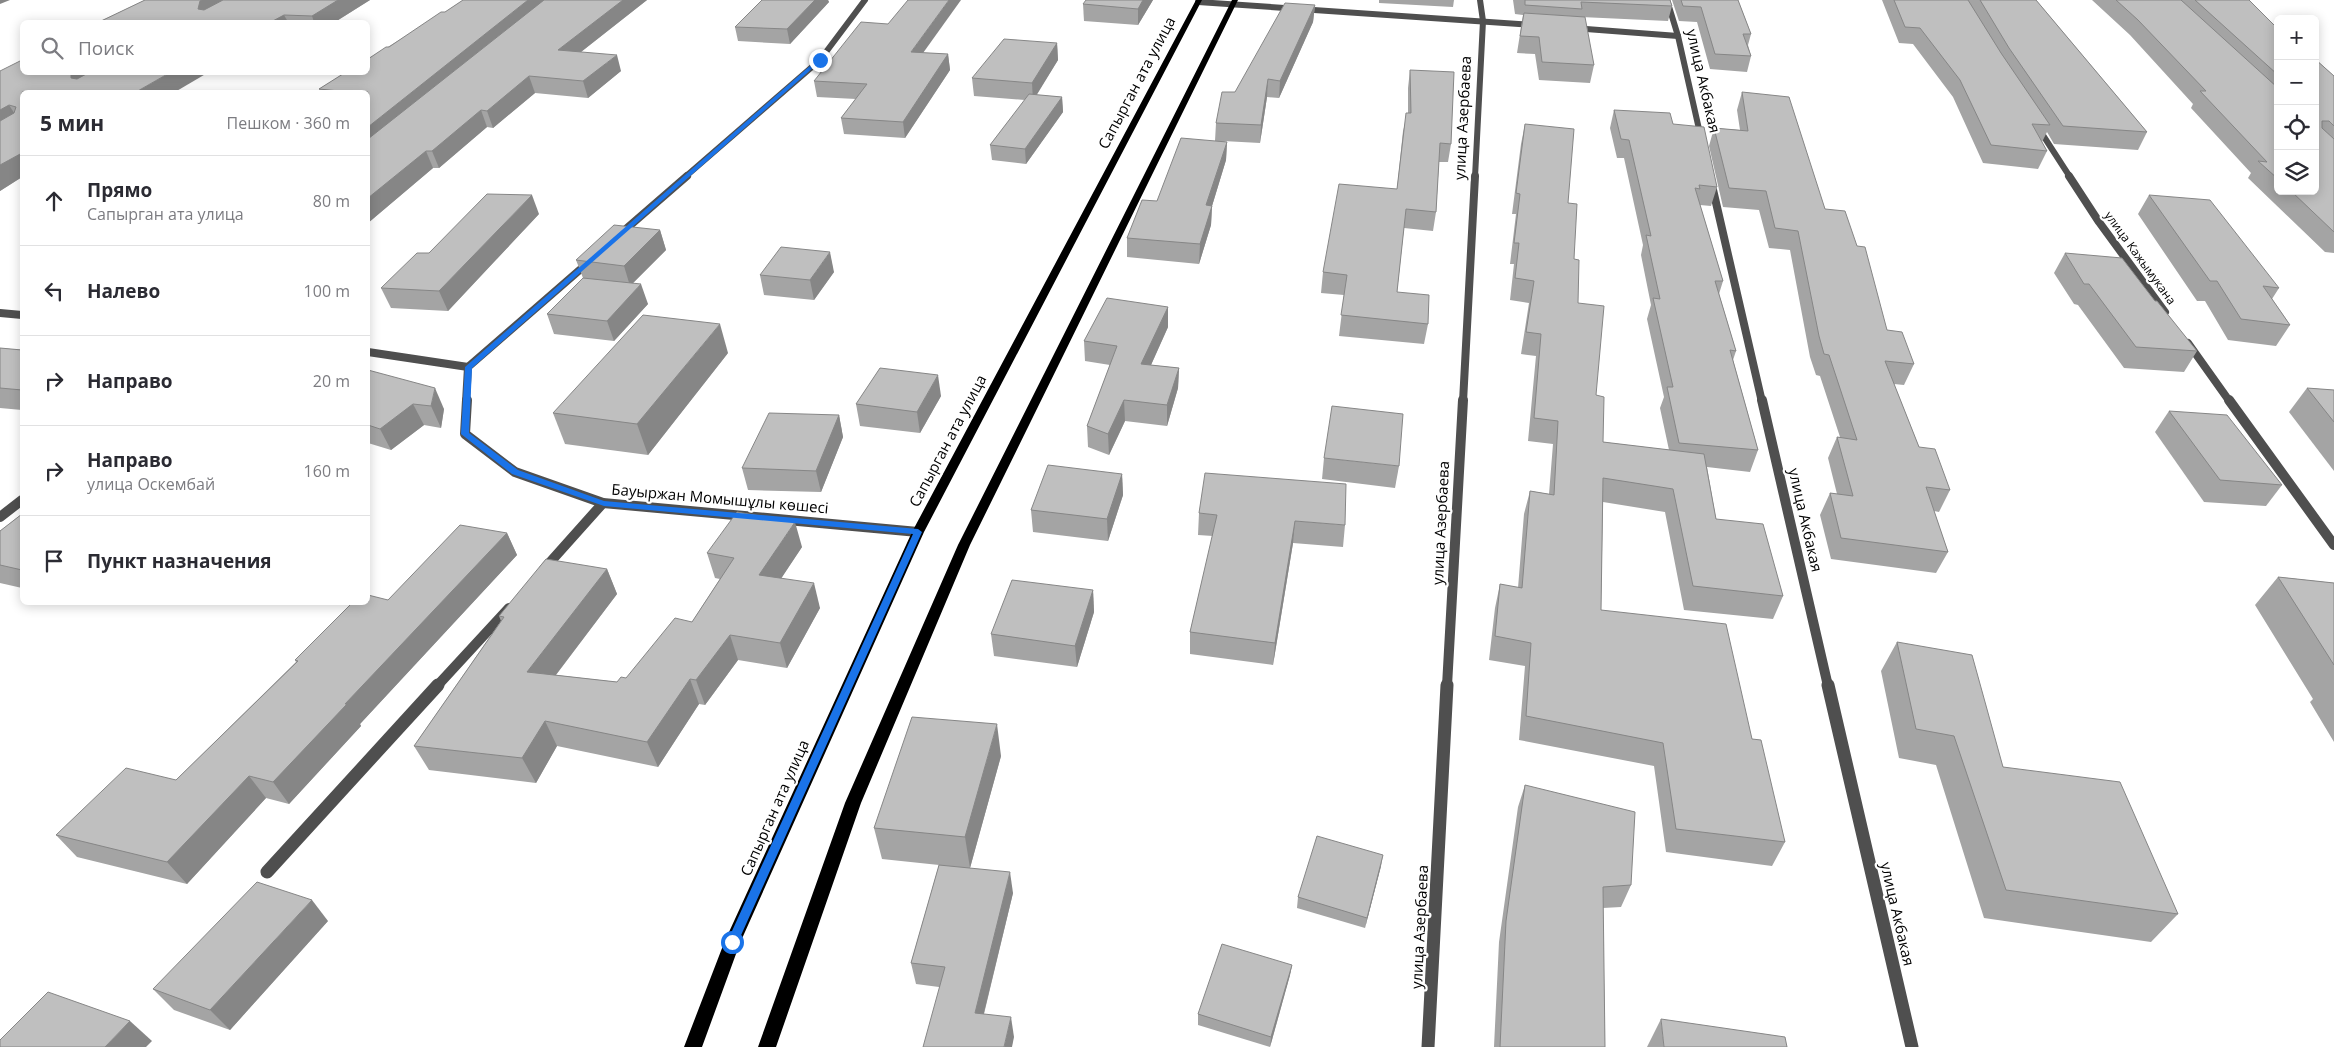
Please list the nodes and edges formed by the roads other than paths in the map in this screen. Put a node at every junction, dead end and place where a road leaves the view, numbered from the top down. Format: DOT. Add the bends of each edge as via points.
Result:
graph roads {
  1 [pos="865,0"];
  2 [pos="1480,0"];
  3 [pos="1667,0"];
  4 [pos="1198,1"];
  5 [pos="1234,2"];
  6 [pos="1483,21"];
  7 [pos="1541,25"];
  8 [pos="1561,27"];
  9 [pos="1678,36"];
  10 [pos="2030,116"];
  11 [pos="1705,153"];
  12 [pos="1709,172"];
  13 [pos="610,243"];
  14 [pos="596,256"];
  15 [pos="0,312"];
  16 [pos="20,314"];
  17 [pos="2169,318"];
  18 [pos="2181,334"];
  19 [pos="370,352"];
  20 [pos="468,367"];
  21 [pos="20,502"];
  22 [pos="604,503"];
  23 [pos="0,517"];
  24 [pos="918,532"];
  25 [pos="2334,545"];
  26 [pos="536,577"];
  27 [pos="516,599"];
  28 [pos="267,872"];
  29 [pos="693,1047"];
  30 [pos="767,1047"];
  31 [pos="1428,1047"];
  32 [pos="1912,1047"];
  1 -- 13 [label="street" via="820,60"];
  2 -- 6 [label="street, улица Азербаева"];
  3 -- 9 [label="street, улица Акбакая"];
  4 -- 5 [label="street"];
  4 -- 24 [label="main road, Сапырган ата улица"];
  5 -- 6 [label="street"];
  5 -- 30 [label="main road" via="964,545 853,803"];
  6 -- 7 [label="street"];
  6 -- 31 [label="street, улица Азербаева"];
  8 -- 9 [label="street"];
  9 -- 11 [label="street, улица Акбакая"];
  10 -- 17 [label="street, улица Кажымукана" via="2099,222"];
  12 -- 32 [label="street, улица Акбакая"];
  14 -- 20 [label="street"];
  15 -- 16 [label="street"];
  18 -- 25 [label="street"];
  19 -- 20 [label="street"];
  20 -- 22 [label="street, Бауыржан Момышұлы көшесі" via="465,434 515,472"];
  21 -- 23 [label="street"];
  22 -- 24 [label="street, Бауыржан Момышұлы көшесі"];
  22 -- 26 [label="street"];
  24 -- 29 [label="main road, Сапырган ата улица" via="732,942"];
  27 -- 28 [label="street"];
}
